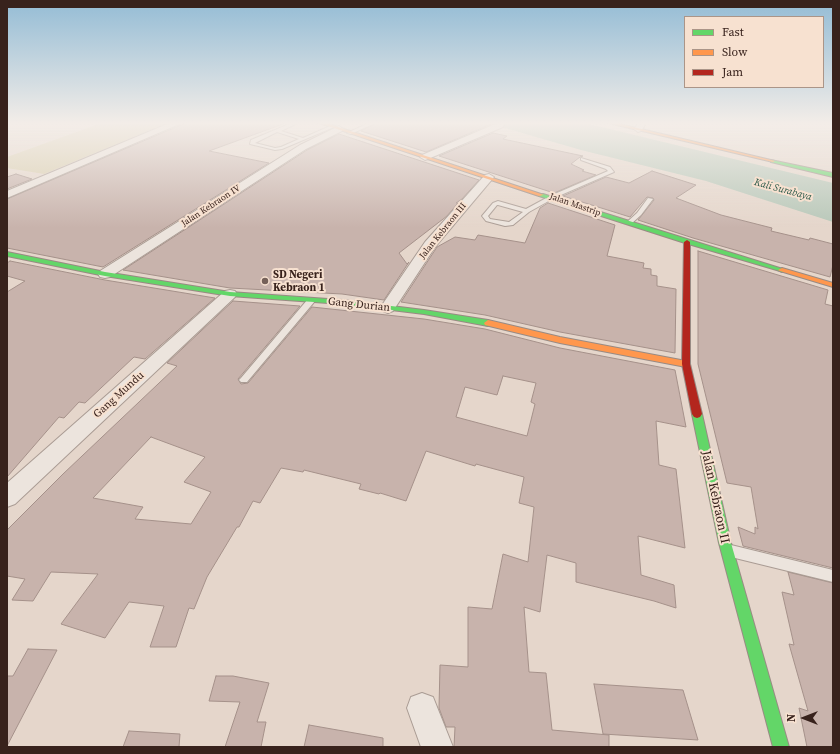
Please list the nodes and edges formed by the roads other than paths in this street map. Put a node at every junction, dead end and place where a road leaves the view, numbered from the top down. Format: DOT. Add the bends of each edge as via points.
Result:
graph roads {
  1 [pos="97,157"];
  2 [pos="287,157"];
  3 [pos="425,157"];
  4 [pos="763,157"];
  5 [pos="582,159"];
  6 [pos="833,175"];
  7 [pos="489,177"];
  8 [pos="7,195"];
  9 [pos="552,197"];
  10 [pos="650,199"];
  11 [pos="527,211"];
  12 [pos="629,224"];
  13 [pos="688,242"];
  14 [pos="7,254"];
  15 [pos="105,274"];
  16 [pos="833,285"];
  17 [pos="230,294"];
  18 [pos="311,301"];
  19 [pos="388,308"];
  20 [pos="686,364"];
  21 [pos="244,380"];
  22 [pos="7,496"];
  23 [pos="727,550"];
  24 [pos="833,576"];
  25 [pos="422,708"];
  26 [pos="437,747"];
  27 [pos="781,747"];
  1 -- 8 [label="street"];
  2 -- 15 [label="street, Jalan Kebraon IV"];
  3 -- 7 [label="street, Jalan Mastrip"];
  4 -- 6 [label="street"];
  5 -- 9 [label="lane" via="608,168 610,172"];
  7 -- 9 [label="street, Jalan Mastrip"];
  7 -- 19 [label="street, Jalan Kebraon III" via="430,245"];
  9 -- 11 [label="lane"];
  9 -- 12 [label="street, Jalan Mastrip"];
  10 -- 12 [label="lane"];
  11 -- 11 [label="lane" via="498,203 485,216 488,220 509,224"];
  12 -- 13 [label="street, Jalan Mastrip"];
  13 -- 16 [label="street, Jalan Mastrip"];
  13 -- 20 [label="street, Jalan Kebraon II"];
  14 -- 15 [label="street, Gang Durian"];
  15 -- 17 [label="street, Gang Durian"];
  17 -- 18 [label="street, Gang Durian"];
  17 -- 22 [label="street, Gang Mundu"];
  18 -- 19 [label="street, Gang Durian"];
  18 -- 21 [label="lane"];
  19 -- 20 [label="street, Gang Durian" via="485,322 560,340"];
  20 -- 23 [label="street, Jalan Kebraon II"];
  23 -- 24 [label="lane"];
  23 -- 27 [label="street, Jalan Kebraon II"];
  25 -- 26 [label="street"];
}
